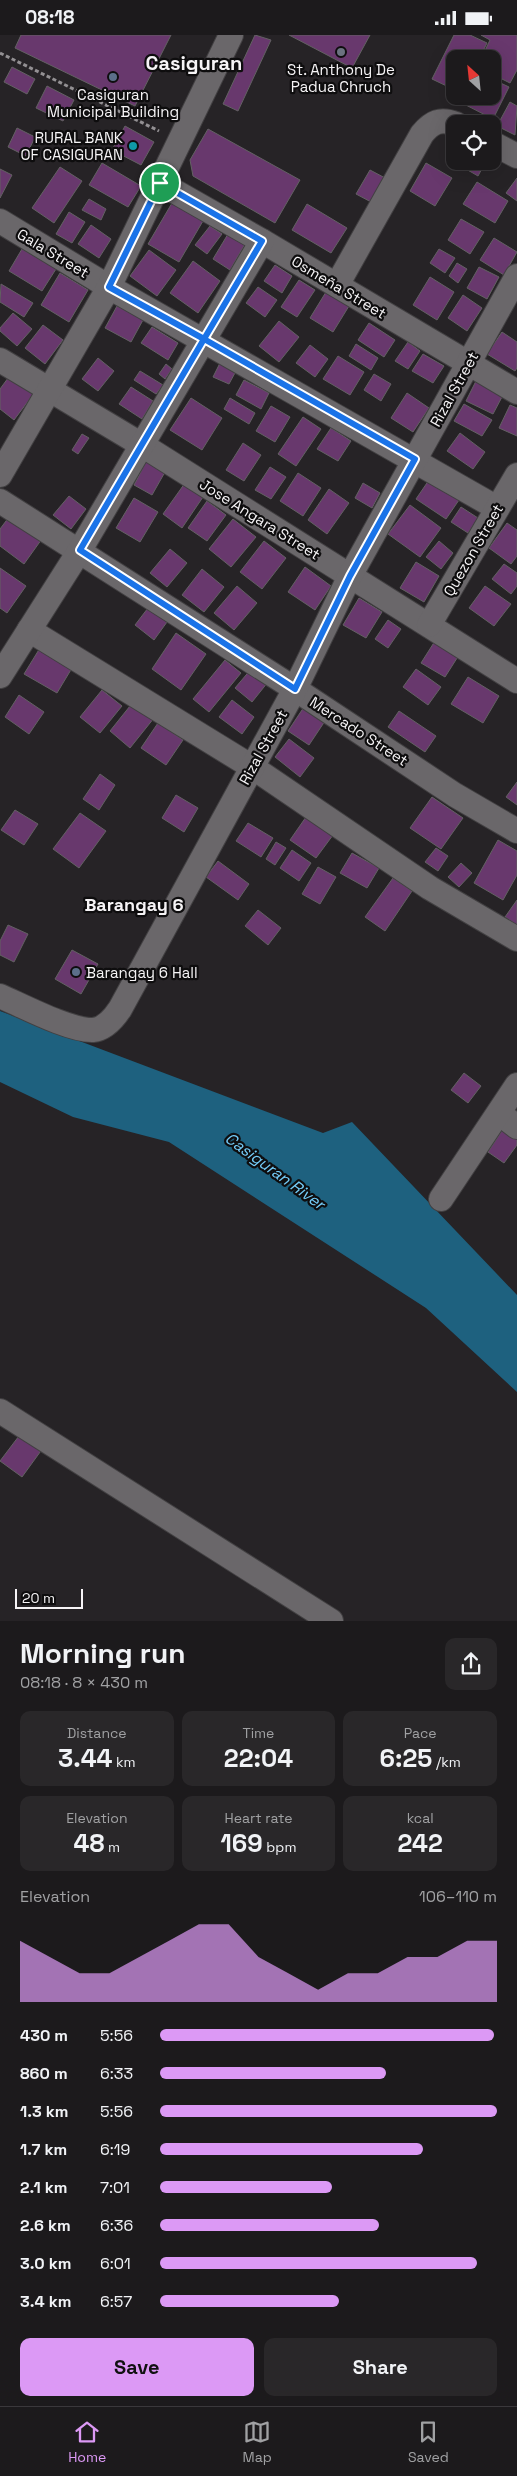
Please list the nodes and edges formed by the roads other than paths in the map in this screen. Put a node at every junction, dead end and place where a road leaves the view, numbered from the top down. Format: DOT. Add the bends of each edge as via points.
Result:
graph roads {
  1 [pos="232,35"];
  2 [pos="446,122"];
  3 [pos="501,148"];
  4 [pos="517,156"];
  5 [pos="160,183"];
  6 [pos="0,221"];
  7 [pos="262,241"];
  8 [pos="517,276"];
  9 [pos="337,285"];
  10 [pos="109,287"];
  11 [pos="204,339"];
  12 [pos="0,360"];
  13 [pos="468,364"];
  14 [pos="49,390"];
  15 [pos="517,392"];
  16 [pos="142,445"];
  17 [pos="415,459"];
  18 [pos="0,475"];
  19 [pos="517,475"];
  20 [pos="0,501"];
  21 [pos="497,508"];
  22 [pos="80,550"];
  23 [pos="350,576"];
  24 [pos="429,625"];
  25 [pos="30,630"];
  26 [pos="0,676"];
  27 [pos="517,681"];
  28 [pos="295,689"];
  29 [pos="252,767"];
  30 [pos="517,831"];
  31 [pos="517,939"];
  32 [pos="0,995"];
  33 [pos="517,1085"];
  34 [pos="508,1120"];
  35 [pos="441,1199"];
  36 [pos="0,1411"];
  37 [pos="331,1621"];
  1 -- 5 [label="street"];
  2 -- 9 [label="street" via="438,121 422,134"];
  3 -- 4 [label="street"];
  5 -- 7 [label="street, Osmeña Street"];
  5 -- 10 [label="street"];
  6 -- 10 [label="street, Gala Street"];
  7 -- 9 [label="street, Osmeña Street"];
  7 -- 11 [label="street"];
  8 -- 13 [label="street, Rizal Street"];
  9 -- 13 [label="street, Osmeña Street"];
  10 -- 11 [label="street, Gala Street"];
  10 -- 14 [label="street"];
  11 -- 16 [label="street"];
  11 -- 17 [label="street, Gala Street"];
  12 -- 14 [label="street, Jose Angara Street"];
  13 -- 15 [label="street, Osmeña Street"];
  13 -- 17 [label="street, Rizal Street"];
  14 -- 16 [label="street, Jose Angara Street"];
  14 -- 18 [label="street"];
  16 -- 22 [label="street"];
  16 -- 23 [label="street, Jose Angara Street"];
  17 -- 21 [label="street, Gala Street"];
  17 -- 23 [label="street, Rizal Street"];
  19 -- 21 [label="street, Quezon Street"];
  20 -- 22 [label="street, Mercado Street"];
  21 -- 24 [label="street, Quezon Street"];
  22 -- 25 [label="street"];
  22 -- 28 [label="street, Mercado Street"];
  23 -- 24 [label="street, Jose Angara Street"];
  23 -- 28 [label="street, Rizal Street"];
  24 -- 27 [label="street, Jose Angara Street"];
  25 -- 26 [label="street"];
  25 -- 29 [label="street"];
  28 -- 29 [label="street, Rizal Street"];
  28 -- 30 [label="street, Mercado Street" via="455,795"];
  29 -- 31 [label="street" via="430,888"];
  29 -- 32 [label="street, Rizal Street" via="113,1019 92,1030 72,1026"];
  33 -- 34 [label="street"];
  34 -- 35 [label="street"];
  36 -- 37 [label="street"];
}
